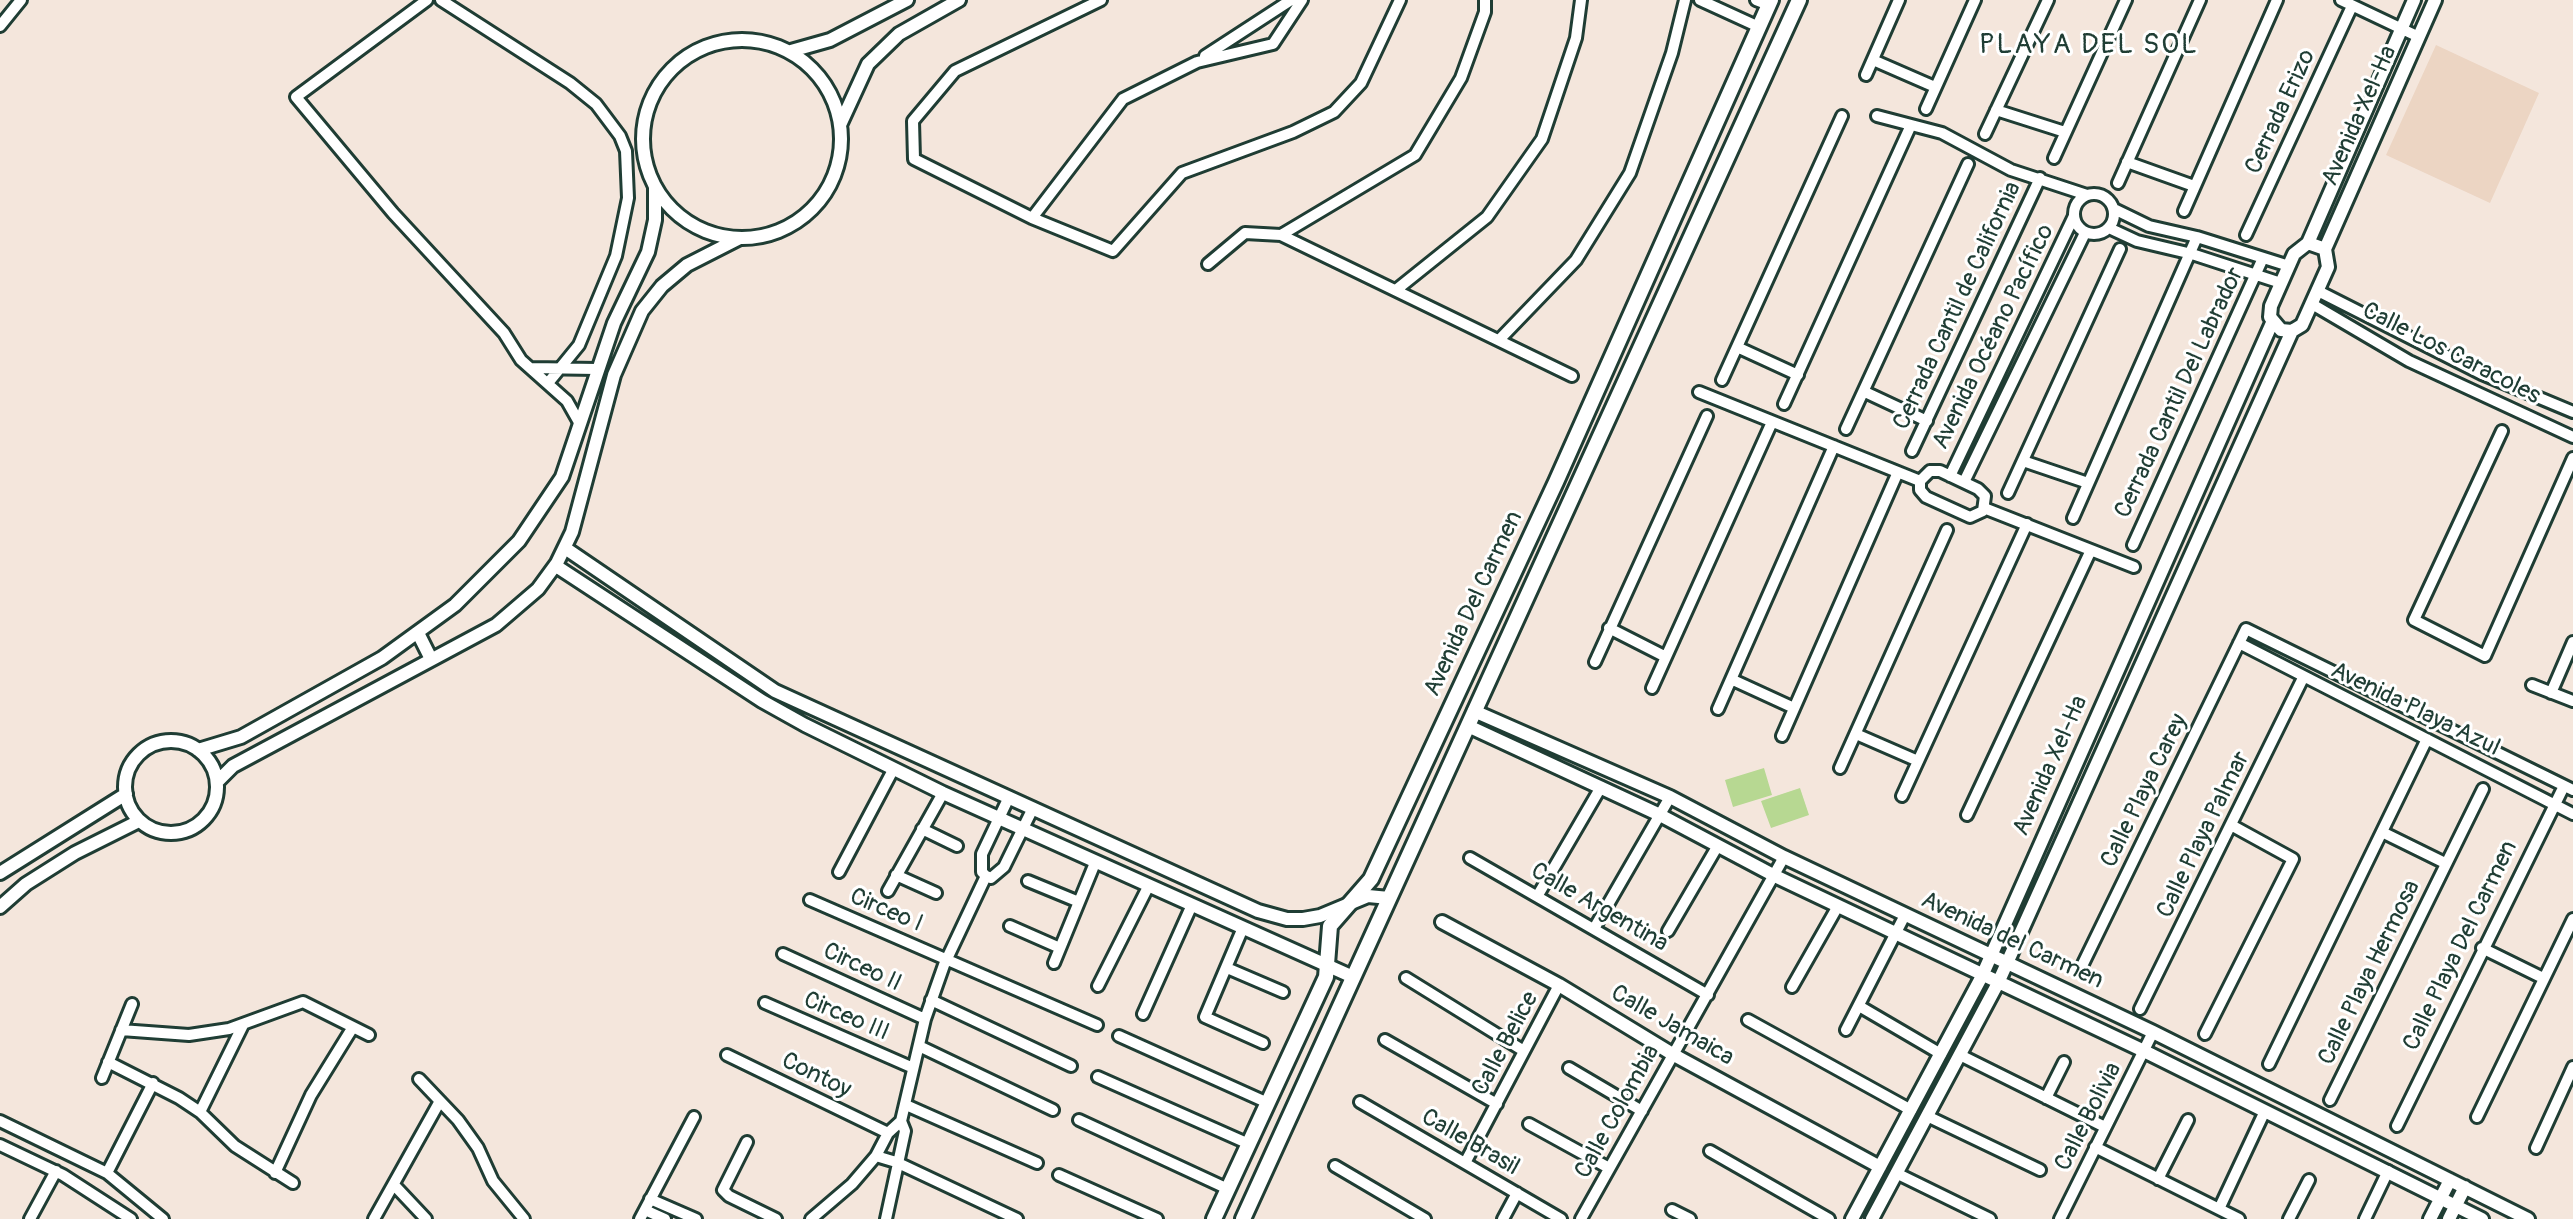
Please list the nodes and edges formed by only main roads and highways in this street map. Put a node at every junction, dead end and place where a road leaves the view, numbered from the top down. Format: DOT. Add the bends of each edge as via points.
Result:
graph roads {
  1 [pos="1799,0"];
  2 [pos="1765,2"];
  3 [pos="1735,79"];
  4 [pos="1758,90"];
  5 [pos="1646,275"];
  6 [pos="1668,286"];
  7 [pos="1556,482"];
  8 [pos="1581,484"];
  9 [pos="1214,1219"];
  10 [pos="1243,1219"];
  1 -- 4 [label="main road, Avenida Del Carmen"];
  2 -- 3 [label="main road, Avenida Del Carmen"];
  3 -- 4 [label="main road"];
  3 -- 5 [label="main road, Avenida Del Carmen"];
  4 -- 6 [label="main road, Avenida Del Carmen"];
  5 -- 6 [label="main road"];
  5 -- 7 [label="main road, Avenida Del Carmen"];
  6 -- 8 [label="main road, Avenida Del Carmen"];
  7 -- 8 [label="main road" via="1570,479"];
  7 -- 9 [label="main road, Avenida Del Carmen" via="1371,879 1330,926 1326,977"];
  8 -- 10 [label="main road, Avenida Del Carmen"];
}
